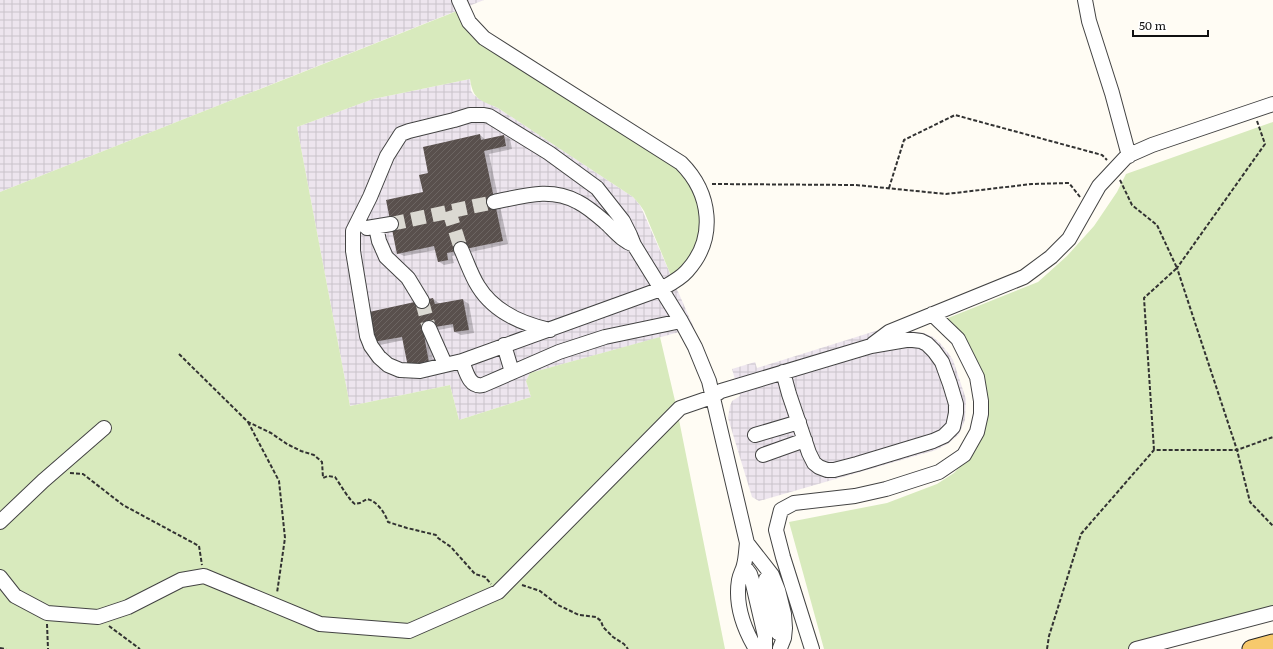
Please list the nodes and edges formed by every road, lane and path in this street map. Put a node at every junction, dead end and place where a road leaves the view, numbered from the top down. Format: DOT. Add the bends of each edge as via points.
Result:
graph roads {
  1 [pos="460,0"];
  2 [pos="1085,0"];
  3 [pos="1273,104"];
  4 [pos="1254,110"];
  5 [pos="1129,156"];
  6 [pos="712,184"];
  7 [pos="494,202"];
  8 [pos="1087,206"];
  9 [pos="391,224"];
  10 [pos="376,227"];
  11 [pos="353,231"];
  12 [pos="634,245"];
  13 [pos="461,250"];
  14 [pos="662,289"];
  15 [pos="422,301"];
  16 [pos="932,314"];
  17 [pos="681,321"];
  18 [pos="429,328"];
  19 [pos="550,330"];
  20 [pos="504,345"];
  21 [pos="871,346"];
  22 [pos="179,354"];
  23 [pos="462,360"];
  24 [pos="445,364"];
  25 [pos="512,372"];
  26 [pos="784,372"];
  27 [pos="712,397"];
  28 [pos="248,422"];
  29 [pos="799,422"];
  30 [pos="104,428"];
  31 [pos="755,435"];
  32 [pos="1273,437"];
  33 [pos="805,440"];
  34 [pos="1237,450"];
  35 [pos="763,455"];
  36 [pos="55,470"];
  37 [pos="0,522"];
  38 [pos="1273,526"];
  39 [pos="747,543"];
  40 [pos="744,566"];
  41 [pos="204,576"];
  42 [pos="0,577"];
  43 [pos="520,584"];
  44 [pos="498,592"];
  45 [pos="276,606"];
  46 [pos="47,613"];
  47 [pos="1273,613"];
  48 [pos="98,617"];
  49 [pos="1273,643"];
  50 [pos="0,648"];
  51 [pos="6,649"];
  52 [pos="48,649"];
  53 [pos="140,649"];
  54 [pos="628,649"];
  55 [pos="756,649"];
  56 [pos="765,649"];
  57 [pos="780,649"];
  58 [pos="812,649"];
  59 [pos="1048,649"];
  60 [pos="1136,649"];
  61 [pos="1251,649"];
  1 -- 14 [label="street" via="469,22 484,38 674,158 693,176 701,190 705,206 707,222 704,240 697,257 686,272"];
  2 -- 5 [label="street"];
  3 -- 4 [label="street"];
  4 -- 5 [label="street" via="1152,145"];
  4 -- 34 [label="path" via="1265,144 1177,268"];
  5 -- 8 [label="street" via="1099,186"];
  6 -- 8 [label="path" via="856,185 946,194 1032,184 1070,183"];
  7 -- 12 [label="street" via="531,194 559,195 580,202 626,242"];
  8 -- 16 [label="street" via="1068,239 1051,257 1024,277"];
  9 -- 10 [label="street"];
  10 -- 11 [label="street"];
  10 -- 15 [label="street" via="386,257 408,278"];
  11 -- 12 [label="street" via="387,156 401,134 478,114 489,116 549,153 597,188 623,221"];
  11 -- 24 [label="street" via="352,251 371,346 388,365 400,370 420,371"];
  12 -- 14 [label="street"];
  13 -- 19 [label="street" via="478,286 494,305 518,320"];
  14 -- 17 [label="street"];
  14 -- 19 [label="street"];
  16 -- 21 [label="street" via="890,332"];
  16 -- 58 [label="street" via="958,339 977,377 981,401 977,432 964,455 939,472 886,489 855,496 794,503 781,510 776,530"];
  17 -- 25 [label="street" via="605,337"];
  17 -- 27 [label="street" via="699,357"];
  18 -- 24 [label="street"];
  19 -- 20 [label="street"];
  20 -- 23 [label="street"];
  20 -- 25 [label="street"];
  21 -- 26 [label="street"];
  21 -- 33 [label="street" via="913,340 927,344 942,362 950,384 956,404 953,427 944,436 933,441 834,470 826,470 814,463"];
  22 -- 28 [label="path"];
  23 -- 24 [label="street"];
  23 -- 25 [label="street" via="472,383 478,386"];
  26 -- 27 [label="street" via="721,391"];
  26 -- 29 [label="street"];
  27 -- 39 [label="street"];
  27 -- 44 [label="street" via="680,408"];
  28 -- 44 [label="path" via="301,451 314,455 322,462 323,478 334,477 350,501 355,504 367,499 373,500 386,515 388,522 436,535 451,547 475,574 485,577"];
  28 -- 45 [label="path" via="279,482 285,538"];
  29 -- 31 [label="street"];
  29 -- 33 [label="street"];
  30 -- 36 [label="street"];
  32 -- 34 [label="path"];
  33 -- 35 [label="street"];
  34 -- 38 [label="path" via="1250,502"];
  34 -- 59 [label="path" via="1154,450 1081,534 1049,636"];
  36 -- 37 [label="street"];
  36 -- 41 [label="path" via="83,474 123,505 200,546"];
  39 -- 40 [label="street"];
  39 -- 57 [label="street" via="772,575 776,586 784,614 785,634"];
  40 -- 55 [label="street" via="739,582 740,609 746,630"];
  40 -- 56 [label="street" via="752,580 765,636"];
  41 -- 45 [label="street"];
  41 -- 48 [label="street" via="181,580 128,607"];
  42 -- 46 [label="street" via="15,596"];
  43 -- 54 [label="path" via="540,590 558,605 578,615 596,617 612,637"];
  44 -- 45 [label="street" via="409,630 320,624"];
  46 -- 48 [label="street"];
  46 -- 52 [label="path"];
  47 -- 60 [label="street"];
  48 -- 53 [label="path"];
  49 -- 61 [label="main road"];
  50 -- 51 [label="path"];
}
